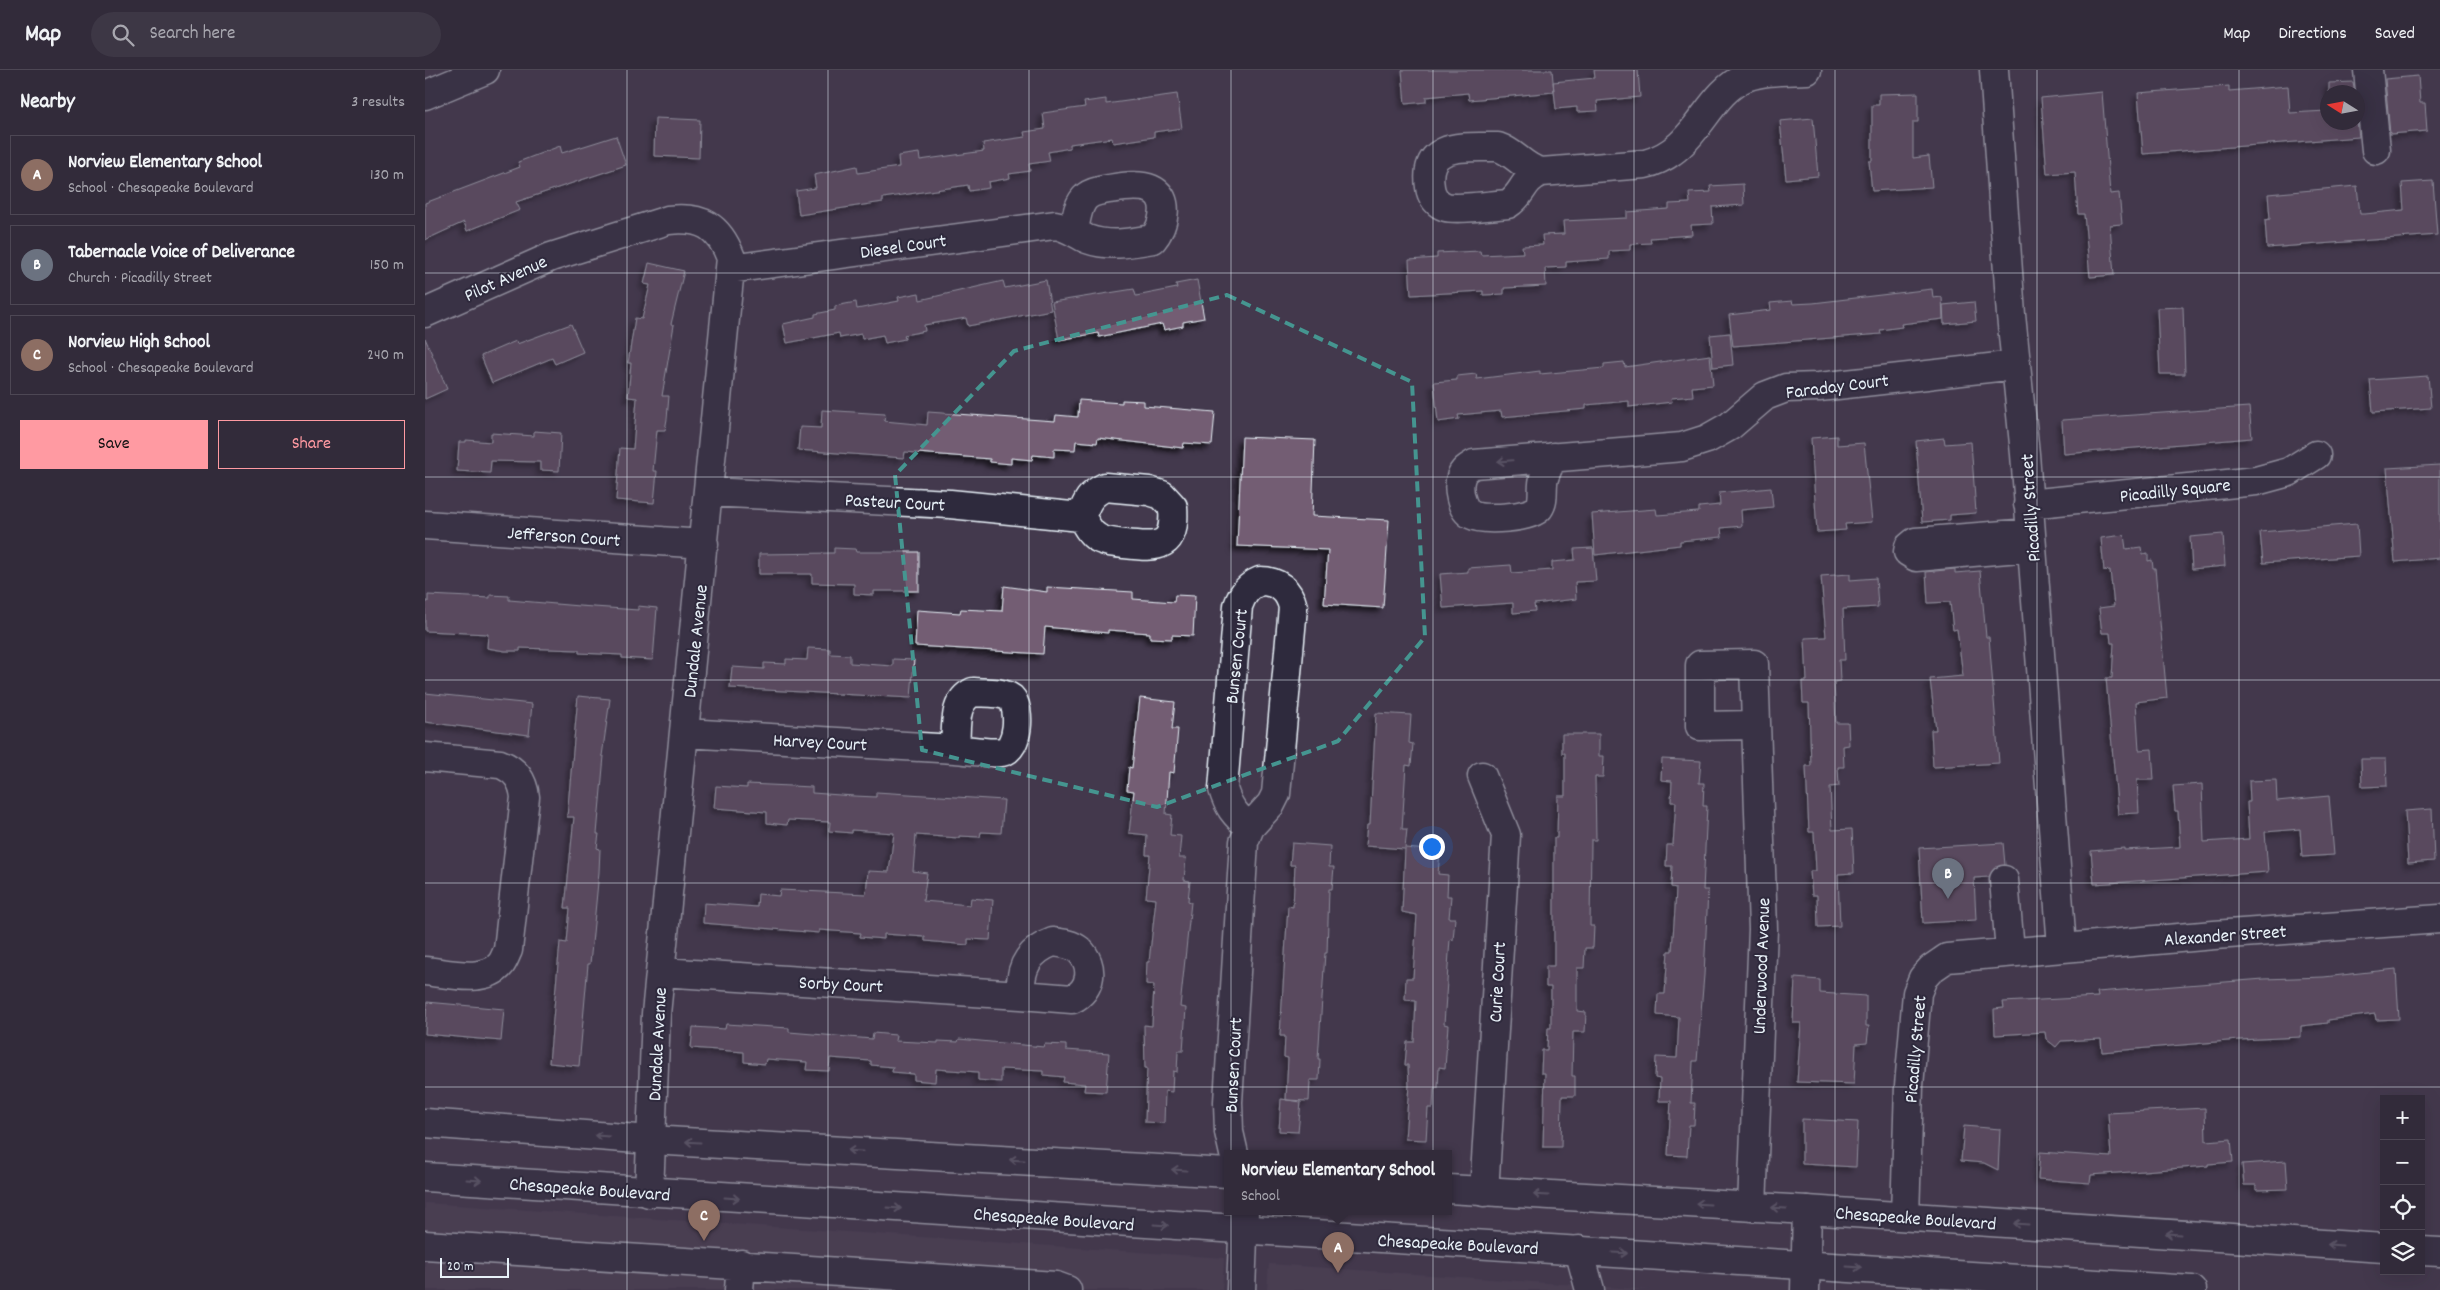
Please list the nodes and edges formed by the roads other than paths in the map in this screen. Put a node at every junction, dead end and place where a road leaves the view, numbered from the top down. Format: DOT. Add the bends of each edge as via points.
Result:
graph roads {
  1 [pos="485,70"];
  2 [pos="1807,70"];
  3 [pos="1994,70"];
  4 [pos="2368,70"];
  5 [pos="425,95"];
  6 [pos="2376,150"];
  7 [pos="1541,172"];
  8 [pos="1074,232"];
  9 [pos="586,246"];
  10 [pos="730,269"];
  11 [pos="425,313"];
  12 [pos="2016,365"];
  13 [pos="2316,455"];
  14 [pos="1553,457"];
  15 [pos="709,492"];
  16 [pos="2028,504"];
  17 [pos="1081,517"];
  18 [pos="425,526"];
  19 [pos="704,544"];
  20 [pos="1755,725"];
  21 [pos="685,733"];
  22 [pos="955,749"];
  23 [pos="425,757"];
  24 [pos="1482,776"];
  25 [pos="1250,827"];
  26 [pos="2004,880"];
  27 [pos="2440,919"];
  28 [pos="2062,947"];
  29 [pos="2010,951"];
  30 [pos="425,971"];
  31 [pos="661,972"];
  32 [pos="1021,995"];
  33 [pos="425,1123"];
  34 [pos="651,1140"];
  35 [pos="1233,1150"];
  36 [pos="1224,1173"];
  37 [pos="425,1177"];
  38 [pos="1452,1189"];
  39 [pos="1484,1192"];
  40 [pos="649,1193"];
  41 [pos="1752,1207"];
  42 [pos="1807,1210"];
  43 [pos="1905,1216"];
  44 [pos="1243,1221"];
  45 [pos="425,1245"];
  46 [pos="2380,1248"];
  47 [pos="1579,1250"];
  48 [pos="2425,1251"];
  49 [pos="2440,1252"];
  50 [pos="740,1277"];
  51 [pos="1805,1277"];
  52 [pos="1067,1290"];
  53 [pos="1241,1290"];
  54 [pos="1590,1290"];
  55 [pos="2192,1290"];
  1 -- 5 [label="main road"];
  2 -- 7 [label="main road" via="1758,73 1744,78 1729,88 1676,151 1660,160"];
  3 -- 12 [label="main road, Picadilly Street"];
  4 -- 6 [label="main road"];
  8 -- 10 [label="main road, Diesel Court" via="1055,224"];
  9 -- 10 [label="main road, Dundale Avenue" via="668,220 685,218 701,221 715,230 731,258"];
  9 -- 11 [label="main road, Pilot Avenue" via="551,256"];
  10 -- 15 [label="main road, Dundale Avenue"];
  12 -- 14 [label="main road, Faraday Court" via="1786,388 1765,396 1730,426 1707,439 1682,447"];
  12 -- 16 [label="main road, Picadilly Street"];
  13 -- 16 [label="main road, Picadilly Square" via="2289,472 2256,481"];
  15 -- 17 [label="main road, Pasteur Court" via="950,504"];
  15 -- 19 [label="main road, Dundale Avenue"];
  16 -- 28 [label="main road, Picadilly Street"];
  18 -- 19 [label="main road, Jefferson Court"];
  19 -- 21 [label="main road, Dundale Avenue"];
  20 -- 41 [label="main road, Underwood Avenue" via="1763,929"];
  21 -- 22 [label="main road, Harvey Court"];
  21 -- 31 [label="main road, Dundale Avenue"];
  23 -- 30 [label="main road" via="500,764 510,768 524,787 525,798 509,950 501,964 479,975"];
  24 -- 39 [label="main road, Curie Court" via="1506,835"];
  25 -- 25 [label="main road, Bunsen Court" via="1276,794 1293,607 1282,587 1270,581 1253,584 1242,594 1238,606 1223,789 1228,805"];
  25 -- 35 [label="main road, Bunsen Court" via="1244,842 1228,1102"];
  26 -- 29 [label="main road"];
  27 -- 28 [label="main road, Alexander Street"];
  28 -- 29 [label="main road, Alexander Street"];
  29 -- 43 [label="main road, Picadilly Street" via="1947,958 1931,968 1917,993 1909,1086"];
  31 -- 32 [label="main road, Sorby Court"];
  31 -- 34 [label="main road, Dundale Avenue"];
  34 -- 33 [label="main road, one-way"];
  36 -- 34 [label="main road, one-way"];
  34 -- 40 [label="main road, Dundale Avenue"];
  37 -- 40 [label="main road, Chesapeake Boulevard, one-way"];
  38 -- 39 [label="main road, Chesapeake Boulevard"];
  41 -- 39 [label="main road, Chesapeake Boulevard, one-way"];
  40 -- 44 [label="main road, Chesapeake Boulevard, one-way"];
  42 -- 41 [label="main road, Chesapeake Boulevard, one-way"];
  42 -- 43 [label="main road, Chesapeake Boulevard"];
  42 -- 51 [label="main road"];
  46 -- 43 [label="main road, Chesapeake Boulevard, one-way"];
  44 -- 47 [label="main road, Chesapeake Boulevard"];
  44 -- 53 [label="main road"];
  45 -- 50 [label="main road"];
  47 -- 51 [label="main road, Chesapeake Boulevard, one-way"];
  47 -- 54 [label="main road"];
  48 -- 49 [label="main road"];
  50 -- 52 [label="main road" via="1056,1286"];
  51 -- 55 [label="main road, Chesapeake Boulevard, one-way"];
}
